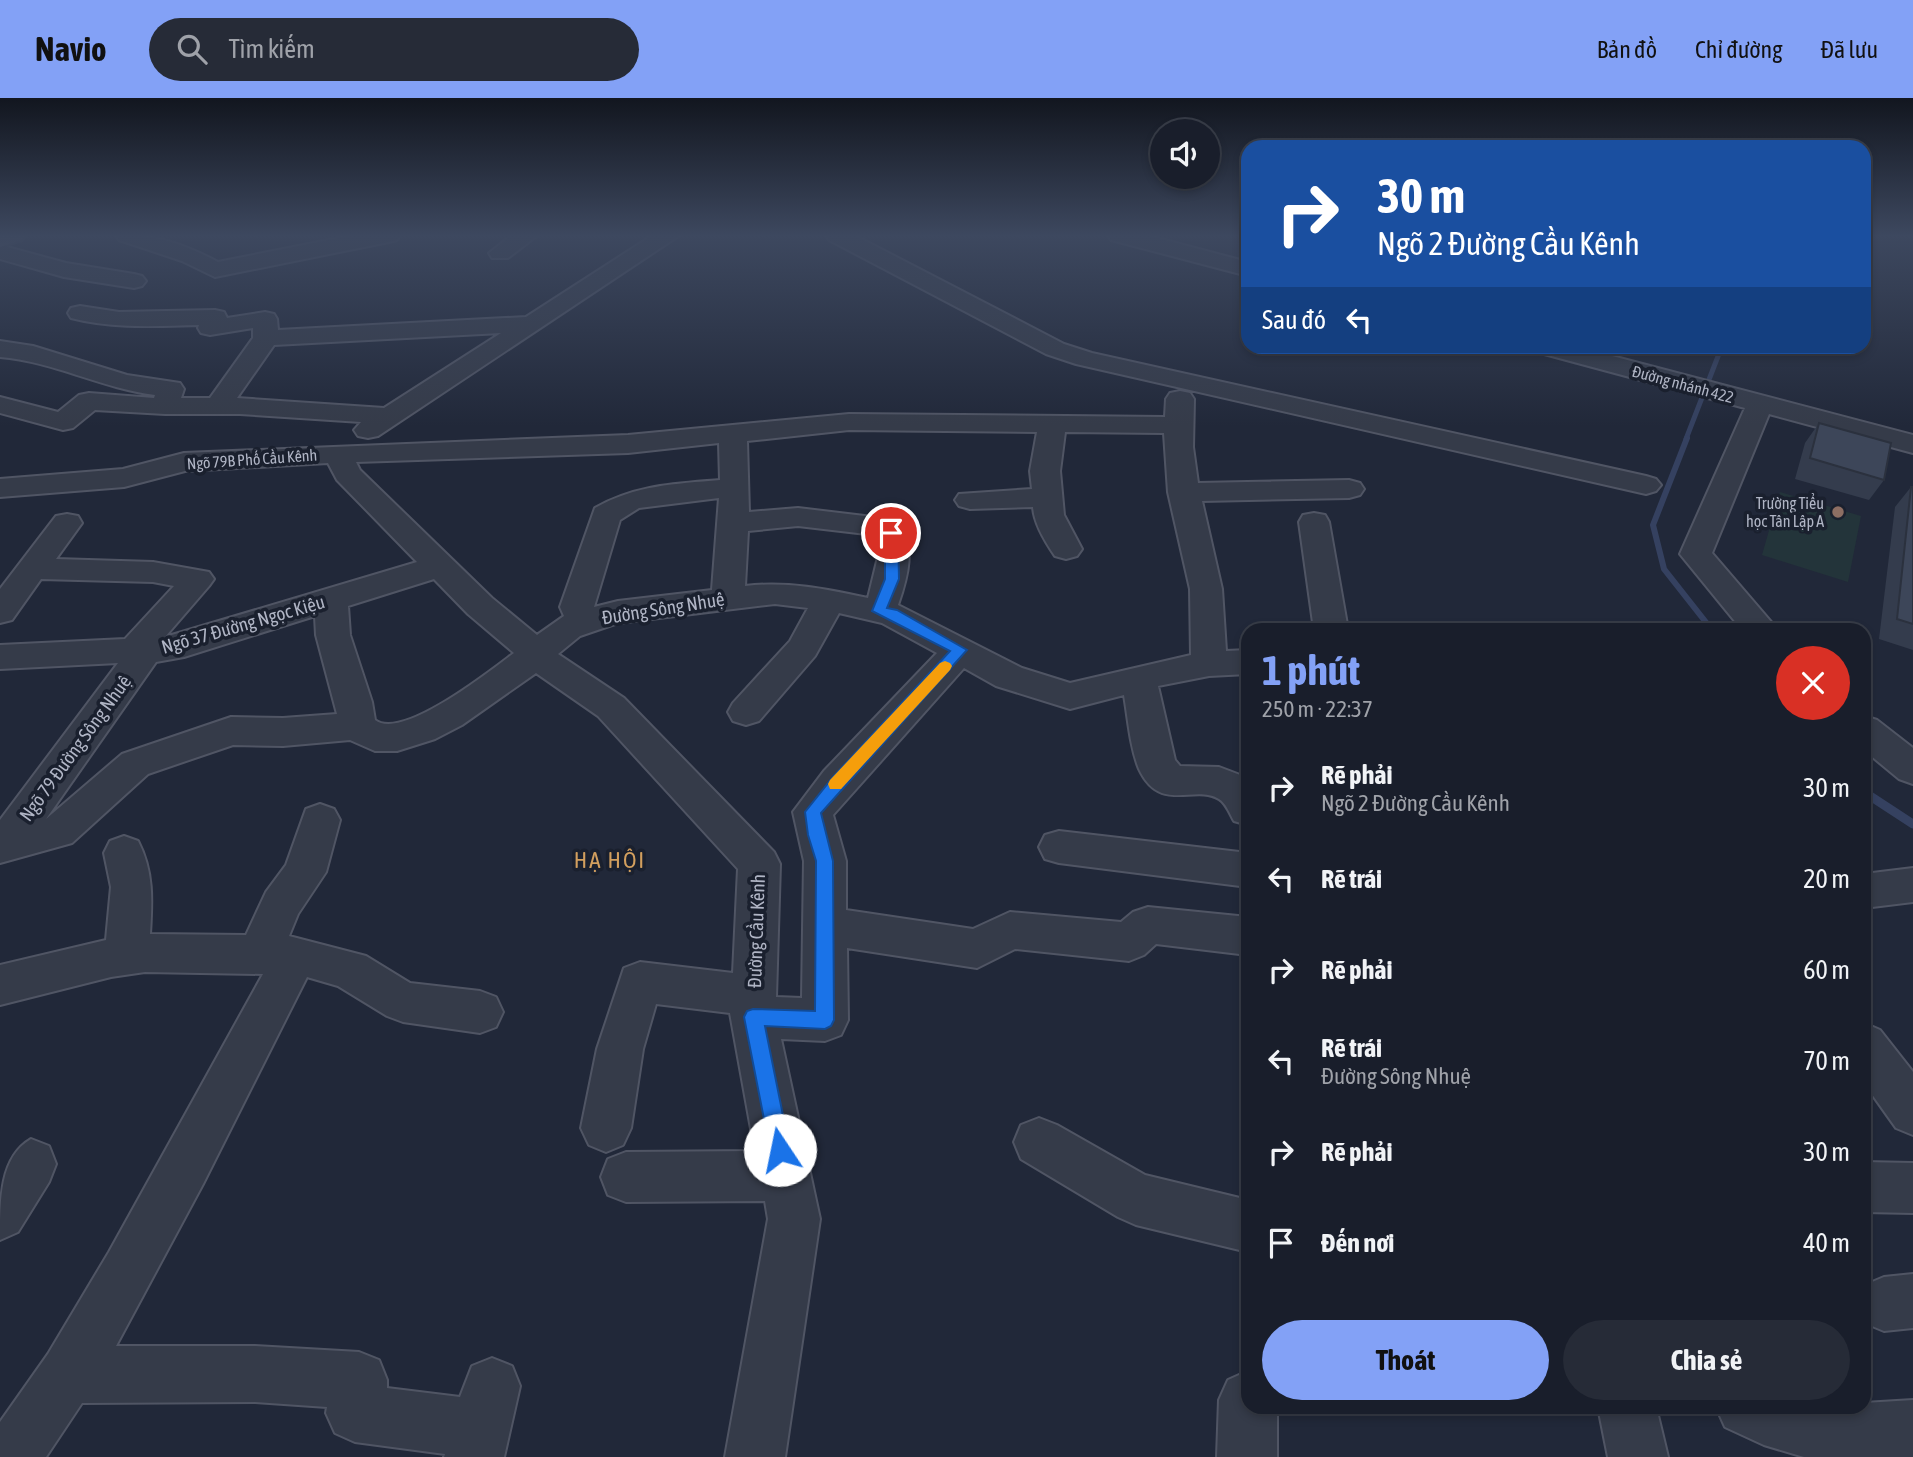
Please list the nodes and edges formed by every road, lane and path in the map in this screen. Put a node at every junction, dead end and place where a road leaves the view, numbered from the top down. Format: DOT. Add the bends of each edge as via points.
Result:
graph roads {
  1 [pos="570,298"];
  2 [pos="958,298"];
  3 [pos="80,313"];
  4 [pos="530,324"];
  5 [pos="267,338"];
  6 [pos="0,349"];
  7 [pos="1572,354"];
  8 [pos="1183,379"];
  9 [pos="1752,401"];
  10 [pos="0,405"];
  11 [pos="165,406"];
  12 [pos="387,416"];
  13 [pos="1052,423"];
  14 [pos="1176,425"];
  15 [pos="207,428"];
  16 [pos="733,434"];
  17 [pos="1913,444"];
  18 [pos="338,454"];
  19 [pos="1646,485"];
  20 [pos="0,488"];
  21 [pos="735,488"];
  22 [pos="1349,489"];
  23 [pos="1183,492"];
  24 [pos="1047,498"];
  25 [pos="970,500"];
  26 [pos="1314,522"];
  27 [pos="67,523"];
  28 [pos="733,523"];
  29 [pos="1066,549"];
  30 [pos="440,566"];
  31 [pos="34,569"];
  32 [pos="728,598"];
  33 [pos="331,600"];
  34 [pos="829,600"];
  35 [pos="879,611"];
  36 [pos="0,612"];
  37 [pos="583,621"];
  38 [pos="1331,623"];
  39 [pos="1755,623"];
  40 [pos="141,650"];
  41 [pos="960,650"];
  42 [pos="535,655"];
  43 [pos="0,657"];
  44 [pos="1241,662"];
  45 [pos="1209,664"];
  46 [pos="1138,678"];
  47 [pos="746,712"];
  48 [pos="357,726"];
  49 [pos="1871,736"];
  50 [pos="1913,769"];
  51 [pos="1241,798"];
  52 [pos="320,821"];
  53 [pos="2,846"];
  54 [pos="1059,847"];
  55 [pos="124,853"];
  56 [pos="1241,869"];
  57 [pos="1913,885"];
  58 [pos="1871,890"];
  59 [pos="840,928"];
  60 [pos="1241,935"];
  61 [pos="278,955"];
  62 [pos="126,956"];
  63 [pos="0,985"];
  64 [pos="754,1007"];
  65 [pos="480,1012"];
  66 [pos="1871,1054"];
  67 [pos="1913,1111"];
  68 [pos="606,1128"];
  69 [pos="1039,1142"];
  70 [pos="31,1164"];
  71 [pos="626,1177"];
  72 [pos="785,1177"];
  73 [pos="1871,1187"];
  74 [pos="1913,1188"];
  75 [pos="0,1214"];
  76 [pos="1241,1224"];
  77 [pos="67,1375"];
  78 [pos="1248,1414"];
  79 [pos="1629,1414"];
  80 [pos="1758,1414"];
  81 [pos="483,1424"];
  82 [pos="1913,1429"];
  83 [pos="10,1457"];
  84 [pos="755,1457"];
  85 [pos="1247,1457"];
  86 [pos="1638,1457"];
  1 -- 4 [label="street"];
  2 -- 8 [label="street" via="1055,349"];
  3 -- 5 [label="street" via="119,319 215,317 210,328 265,319"];
  4 -- 5 [label="street"];
  4 -- 12 [label="street"];
  5 -- 15 [label="street"];
  6 -- 11 [label="street" via="24,351 124,383 171,388"];
  7 -- 9 [label="street, Đường nhánh 422"];
  8 -- 14 [label="street"];
  8 -- 19 [label="street"];
  9 -- 17 [label="street, Đường nhánh 422"];
  9 -- 39 [label="street" via="1696,554"];
  10 -- 11 [label="street" via="63,422 89,401"];
  11 -- 15 [label="street"];
  12 -- 15 [label="street"];
  12 -- 18 [label="street"];
  13 -- 14 [label="street, Ngõ 79B Phố Cầu Kênh"];
  13 -- 16 [label="street, Ngõ 79B Phố Cầu Kênh" via="849,422"];
  13 -- 24 [label="street" via="1045,471"];
  14 -- 23 [label="street"];
  15 -- 18 [label="street, Ngõ 79B Phố Cầu Kênh"];
  15 -- 20 [label="street, Ngõ 79B Phố Cầu Kênh" via="124,478"];
  16 -- 18 [label="street, Ngõ 79B Phố Cầu Kênh" via="628,444"];
  16 -- 21 [label="street"];
  18 -- 30 [label="street, Đường Cầu Kênh" via="346,474"];
  21 -- 28 [label="street"];
  21 -- 37 [label="street" via="630,501 606,514 577,607"];
  22 -- 23 [label="street"];
  23 -- 45 [label="street" via="1207,594"];
  24 -- 25 [label="street"];
  24 -- 29 [label="street" via="1049,515"];
  26 -- 38 [label="street"];
  27 -- 31 [label="street"];
  28 -- 32 [label="street"];
  28 -- 35 [label="street" via="798,517 887,527 892,579"];
  30 -- 33 [label="street, Ngõ 37 Đường Ngọc Kiệu"];
  30 -- 42 [label="street, Đường Cầu Kênh"];
  31 -- 36 [label="street"];
  31 -- 40 [label="street, Ngõ 79 Đường Sông Nhuệ" via="153,572 198,579"];
  32 -- 34 [label="street, Đường Sông Nhuệ" via="775,593"];
  32 -- 37 [label="street, Đường Sông Nhuệ"];
  33 -- 40 [label="street, Ngõ 37 Đường Ngọc Kiệu" via="172,649"];
  33 -- 48 [label="street" via="333,635"];
  34 -- 35 [label="street, Đường Sông Nhuệ"];
  34 -- 47 [label="street" via="803,648"];
  35 -- 41 [label="street, Đường Sông Nhuệ"];
  37 -- 42 [label="street, Đường Sông Nhuệ"];
  40 -- 43 [label="street, Ngõ 37 Đường Ngọc Kiệu"];
  40 -- 53 [label="street, Ngõ 79 Đường Sông Nhuệ" via="79,747"];
  41 -- 46 [label="street, Đường Sông Nhuệ" via="1009,677 1070,696"];
  41 -- 64 [label="street" via="813,812 825,861 825,1020"];
  42 -- 48 [label="street, Đường Sông Nhuệ" via="443,721 384,738 372,737"];
  42 -- 64 [label="street, Đường Cầu Kênh" via="611,707 759,864"];
  44 -- 45 [label="street, Đường Sông Nhuệ"];
  45 -- 46 [label="street, Đường Sông Nhuệ"];
  46 -- 51 [label="street" via="1157,766 1170,780 1219,782 1236,790"];
  48 -- 53 [label="street, Đường Sông Nhuệ" via="219,735 135,764 58,832"];
  49 -- 50 [label="street"];
  52 -- 61 [label="street" via="305,872 281,905"];
  54 -- 56 [label="street"];
  55 -- 62 [label="street" via="132,887"];
  57 -- 58 [label="street"];
  59 -- 60 [label="street" via="976,949 1010,930 1129,942 1148,925"];
  61 -- 62 [label="street"];
  61 -- 65 [label="street" via="350,970 403,1002"];
  61 -- 77 [label="street" via="178,1178"];
  62 -- 63 [label="street"];
  64 -- 68 [label="street" via="640,982"];
  64 -- 72 [label="street, Đường Cầu Kênh"];
  66 -- 67 [label="street"];
  69 -- 76 [label="street" via="1136,1199"];
  70 -- 75 [label="street"];
  71 -- 72 [label="street"];
  72 -- 84 [label="street, Đường Cầu Kênh" via="794,1219"];
  73 -- 74 [label="street"];
  77 -- 81 [label="street" via="255,1374 359,1380 355,1413"];
  77 -- 83 [label="street"];
  78 -- 85 [label="street"];
  79 -- 86 [label="street"];
  80 -- 82 [label="street" via="1794,1426 1842,1432"];
}
